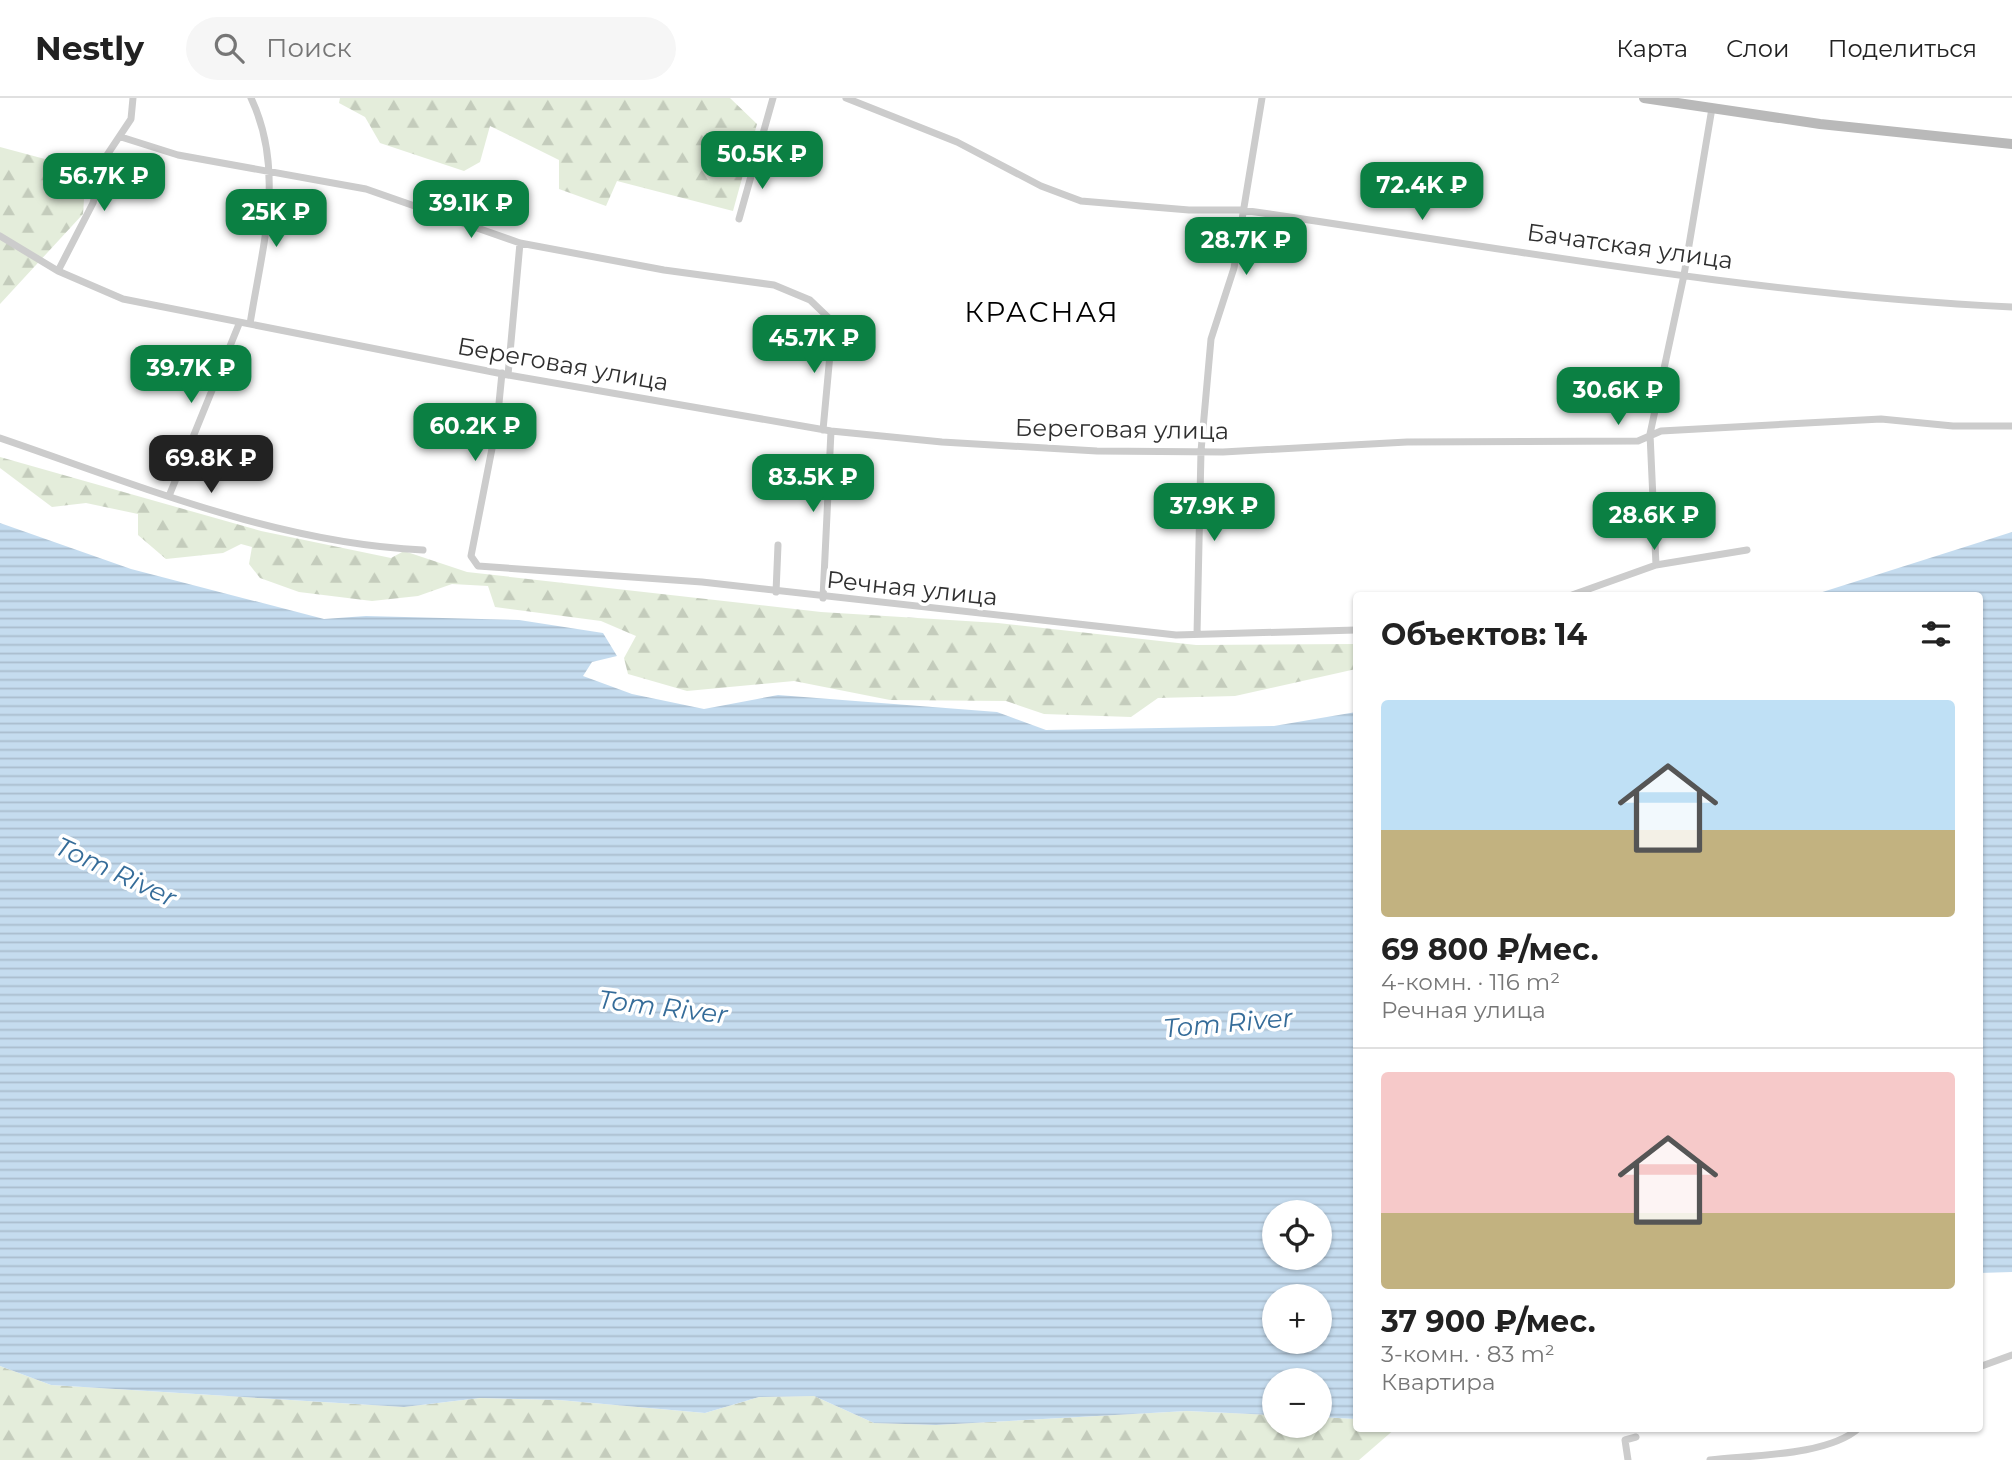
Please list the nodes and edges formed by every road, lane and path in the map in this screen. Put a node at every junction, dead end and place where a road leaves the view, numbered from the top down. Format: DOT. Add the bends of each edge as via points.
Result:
graph roads {
  1 [pos="133,98"];
  2 [pos="251,98"];
  3 [pos="773,98"];
  4 [pos="846,98"];
  5 [pos="1262,98"];
  6 [pos="1644,98"];
  7 [pos="1712,108"];
  8 [pos="121,137"];
  9 [pos="2012,145"];
  10 [pos="271,171"];
  11 [pos="1242,210"];
  12 [pos="739,219"];
  13 [pos="0,236"];
  14 [pos="520,243"];
  15 [pos="58,271"];
  16 [pos="1684,275"];
  17 [pos="2012,307"];
  18 [pos="239,324"];
  19 [pos="250,324"];
  20 [pos="505,374"];
  21 [pos="2012,426"];
  22 [pos="827,431"];
  23 [pos="1650,434"];
  24 [pos="0,438"];
  25 [pos="1201,452"];
  26 [pos="169,496"];
  27 [pos="778,545"];
  28 [pos="423,550"];
  29 [pos="1746,550"];
  30 [pos="1656,565"];
  31 [pos="776,592"];
  32 [pos="1580,592"];
  33 [pos="823,598"];
  34 [pos="1353,630"];
  35 [pos="1198,634"];
  36 [pos="2012,1354"];
  37 [pos="1983,1365"];
  38 [pos="1854,1432"];
  39 [pos="1636,1437"];
  40 [pos="1737,1458"];
  41 [pos="1628,1460"];
  42 [pos="1710,1460"];
  1 -- 8 [label="street" via="131,119"];
  2 -- 10 [label="street" via="266,138"];
  3 -- 12 [label="street"];
  4 -- 11 [label="street, Бачатская улица" via="957,142 1041,187 1081,201"];
  5 -- 11 [label="street"];
  6 -- 7 [label="street"];
  7 -- 9 [label="street"];
  7 -- 16 [label="street"];
  8 -- 10 [label="street" via="178,155"];
  8 -- 15 [label="street" via="107,155 93,203"];
  10 -- 14 [label="street" via="366,190"];
  10 -- 19 [label="street"];
  11 -- 16 [label="street, Бачатская улица"];
  11 -- 25 [label="street" via="1234,268 1212,339"];
  13 -- 15 [label="street, Береговая улица"];
  14 -- 20 [label="street"];
  14 -- 22 [label="street" via="774,285 810,300 833,322"];
  15 -- 18 [label="street, Береговая улица" via="123,299"];
  16 -- 17 [label="street, Бачатская улица" via="1941,304"];
  16 -- 23 [label="street"];
  18 -- 19 [label="street, Береговая улица"];
  18 -- 26 [label="street"];
  19 -- 20 [label="street, Береговая улица"];
  20 -- 22 [label="street, Береговая улица"];
  20 -- 31 [label="street, Речная улица" via="471,556 478,566 702,582"];
  21 -- 23 [label="street, Береговая улица" via="1881,419"];
  22 -- 25 [label="street, Береговая улица" via="942,443"];
  22 -- 33 [label="street"];
  23 -- 25 [label="street, Береговая улица" via="1638,440 1407,442"];
  23 -- 30 [label="street"];
  24 -- 26 [label="street"];
  25 -- 35 [label="street"];
  26 -- 28 [label="street" via="236,518 374,548"];
  27 -- 31 [label="street"];
  29 -- 30 [label="street"];
  30 -- 32 [label="street"];
  31 -- 33 [label="street, Речная улица"];
  33 -- 35 [label="street, Речная улица"];
  34 -- 35 [label="street, Речная улица"];
  36 -- 37 [label="street"];
  38 -- 40 [label="street" via="1824,1445"];
  39 -- 41 [label="street" via="1625,1440"];
  40 -- 42 [label="street"];
}
